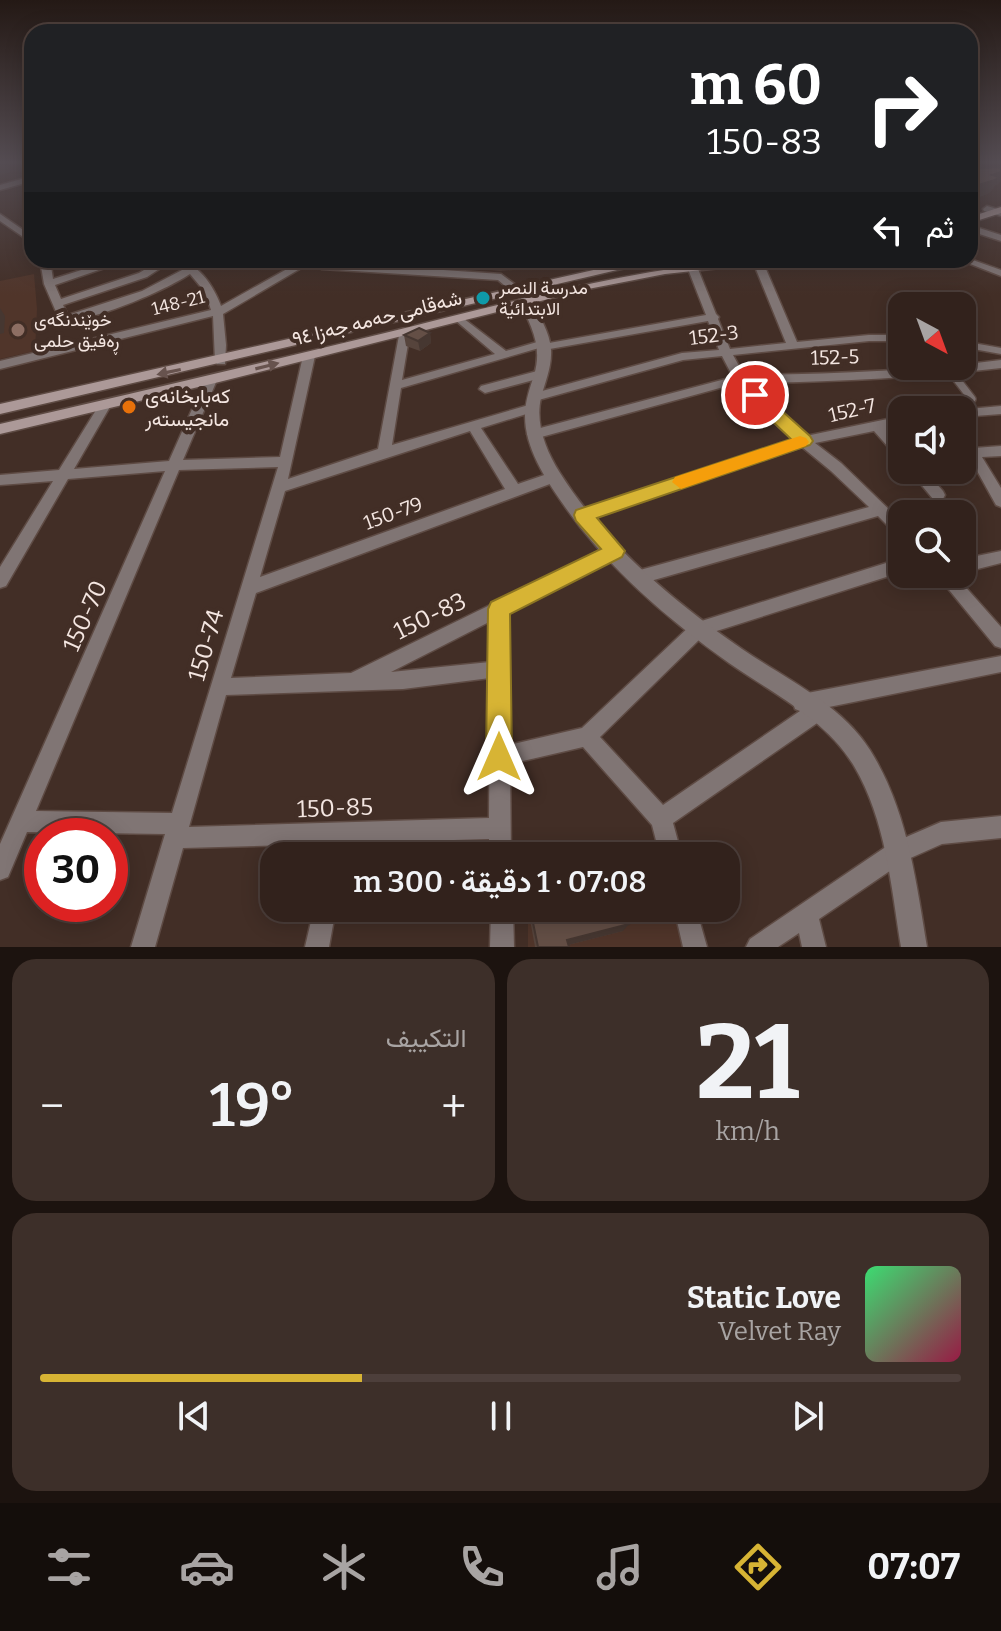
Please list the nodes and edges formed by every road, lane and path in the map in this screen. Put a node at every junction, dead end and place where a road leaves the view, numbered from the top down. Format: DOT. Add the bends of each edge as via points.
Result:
graph roads {
  1 [pos="998,210"];
  2 [pos="978,211"];
  3 [pos="0,217"];
  4 [pos="978,217"];
  5 [pos="978,231"];
  6 [pos="24,234"];
  7 [pos="1001,238"];
  8 [pos="978,265"];
  9 [pos="46,268"];
  10 [pos="98,268"];
  11 [pos="155,268"];
  12 [pos="293,268"];
  13 [pos="355,268"];
  14 [pos="622,268"];
  15 [pos="702,268"];
  16 [pos="765,268"];
  17 [pos="192,269"];
  18 [pos="693,269"];
  19 [pos="1001,273"];
  20 [pos="49,284"];
  21 [pos="520,294"];
  22 [pos="57,304"];
  23 [pos="220,311"];
  24 [pos="714,317"];
  25 [pos="459,318"];
  26 [pos="345,330"];
  27 [pos="404,332"];
  28 [pos="888,338"];
  29 [pos="350,345"];
  30 [pos="544,345"];
  31 [pos="793,345"];
  32 [pos="976,347"];
  33 [pos="723,351"];
  34 [pos="1001,351"];
  35 [pos="504,355"];
  36 [pos="309,356"];
  37 [pos="221,361"];
  38 [pos="1001,364"];
  39 [pos="0,365"];
  40 [pos="976,367"];
  41 [pos="541,374"];
  42 [pos="888,374"];
  43 [pos="740,379"];
  44 [pos="211,380"];
  45 [pos="958,380"];
  46 [pos="395,386"];
  47 [pos="485,389"];
  48 [pos="970,396"];
  49 [pos="534,403"];
  50 [pos="105,405"];
  51 [pos="0,409"];
  52 [pos="1001,410"];
  53 [pos="976,412"];
  54 [pos="888,423"];
  55 [pos="876,425"];
  56 [pos="473,426"];
  57 [pos="0,429"];
  58 [pos="534,434"];
  59 [pos="888,438"];
  60 [pos="804,441"];
  61 [pos="976,448"];
  62 [pos="1001,451"];
  63 [pos="384,452"];
  64 [pos="286,462"];
  65 [pos="976,462"];
  66 [pos="177,465"];
  67 [pos="62,475"];
  68 [pos="553,477"];
  69 [pos="0,480"];
  70 [pos="928,484"];
  71 [pos="277,488"];
  72 [pos="513,489"];
  73 [pos="938,495"];
  74 [pos="1001,501"];
  75 [pos="880,510"];
  76 [pos="583,515"];
  77 [pos="888,518"];
  78 [pos="615,551"];
  79 [pos="1001,557"];
  80 [pos="976,563"];
  81 [pos="888,569"];
  82 [pos="640,577"];
  83 [pos="0,581"];
  84 [pos="956,588"];
  85 [pos="247,589"];
  86 [pos="499,609"];
  87 [pos="698,629"];
  88 [pos="1001,640"];
  89 [pos="1001,664"];
  90 [pos="499,669"];
  91 [pos="352,682"];
  92 [pos="219,687"];
  93 [pos="809,708"];
  94 [pos="587,737"];
  95 [pos="499,757"];
  96 [pos="661,819"];
  97 [pos="21,821"];
  98 [pos="1001,827"];
  99 [pos="498,828"];
  100 [pos="176,831"];
  101 [pos="340,834"];
  102 [pos="339,842"];
  103 [pos="499,842"];
  104 [pos="667,842"];
  105 [pos="898,852"];
  106 [pos="0,869"];
  107 [pos="806,914"];
  108 [pos="322,922"];
  109 [pos="502,922"];
  110 [pos="689,922"];
  111 [pos="143,947"];
  112 [pos="317,947"];
  113 [pos="502,947"];
  114 [pos="695,947"];
  115 [pos="758,947"];
  116 [pos="814,947"];
  117 [pos="914,947"];
  1 -- 2 [label="main road"];
  1 -- 4 [label="main road"];
  3 -- 6 [label="street"];
  5 -- 7 [label="street"];
  8 -- 19 [label="street"];
  9 -- 20 [label="street"];
  10 -- 20 [label="street"];
  11 -- 22 [label="street"];
  12 -- 23 [label="street, 148-21"];
  13 -- 21 [label="street" via="501,277"];
  14 -- 21 [label="main road, شەقامی حەمە جەزا ٩٤"];
  15 -- 18 [label="main road, شەقامی حەمە جەزا ٩٤"];
  16 -- 31 [label="street"];
  17 -- 22 [label="street" via="161,289 108,308 64,319"];
  17 -- 23 [label="street"];
  18 -- 21 [label="main road, شەقامی حەمە جەزا ٩٤"];
  18 -- 24 [label="street"];
  20 -- 22 [label="street"];
  21 -- 25 [label="main road, شەقامی حەمە جەزا ٩٤"];
  21 -- 26 [label="main road, شەقامی حەمە جەزا ٩٤"];
  21 -- 30 [label="street"];
  23 -- 37 [label="street"];
  23 -- 39 [label="street, 148-21"];
  24 -- 30 [label="street"];
  24 -- 33 [label="street"];
  25 -- 27 [label="main road, شەقامی حەمە جەزا ٩٤"];
  25 -- 35 [label="street"];
  26 -- 29 [label="main road"];
  26 -- 37 [label="main road, شەقامی حەمە جەزا ٩٤"];
  27 -- 29 [label="main road, شەقامی حەمە جەزا ٩٤"];
  27 -- 46 [label="street"];
  28 -- 31 [label="street, 152-3"];
  29 -- 36 [label="main road, شەقامی حەمە جەزا ٩٤"];
  30 -- 35 [label="street"];
  30 -- 41 [label="street"];
  31 -- 33 [label="street, 152-3"];
  32 -- 34 [label="street"];
  33 -- 43 [label="street"];
  33 -- 49 [label="street, 152-3" via="682,357"];
  35 -- 46 [label="street"];
  44 -- 36 [label="main road, شەقامی حەمە جەزا ٩٤, one-way"];
  36 -- 64 [label="street, 150-74"];
  37 -- 51 [label="main road, شەقامی حەمە جەزا ٩٤, one-way"];
  38 -- 40 [label="street, 152-5"];
  41 -- 47 [label="street"];
  41 -- 49 [label="street"];
  42 -- 43 [label="street, 152-5"];
  43 -- 58 [label="street, 152-5"];
  43 -- 60 [label="street"];
  44 -- 50 [label="main road, شەقامی حەمە جەزا ٩٤"];
  44 -- 66 [label="street, 150-70"];
  45 -- 48 [label="lane"];
  46 -- 63 [label="street"];
  49 -- 56 [label="street, 152-3"];
  49 -- 58 [label="street"];
  50 -- 57 [label="main road, شەقامی حەمە جەزا ٩٤"];
  50 -- 67 [label="street"];
  52 -- 53 [label="street"];
  54 -- 55 [label="street, 152-7"];
  55 -- 59 [label="street"];
  55 -- 60 [label="street, 152-7"];
  56 -- 63 [label="street, 152-3"];
  56 -- 72 [label="street"];
  58 -- 68 [label="street"];
  60 -- 75 [label="street"];
  60 -- 76 [label="street, 152-7"];
  61 -- 62 [label="street"];
  63 -- 71 [label="street, 152-3"];
  64 -- 66 [label="street"];
  64 -- 71 [label="street, 150-74"];
  65 -- 74 [label="street"];
  66 -- 67 [label="street"];
  66 -- 97 [label="street, 150-70"];
  67 -- 69 [label="street"];
  67 -- 83 [label="street"];
  68 -- 72 [label="street, 150-79"];
  68 -- 76 [label="street"];
  70 -- 73 [label="street"];
  71 -- 85 [label="street, 150-74"];
  72 -- 85 [label="street, 150-79"];
  75 -- 77 [label="street"];
  75 -- 82 [label="street"];
  76 -- 78 [label="street"];
  78 -- 82 [label="street"];
  78 -- 86 [label="street, 150-83"];
  79 -- 80 [label="street"];
  81 -- 87 [label="street"];
  82 -- 87 [label="street"];
  84 -- 88 [label="street"];
  85 -- 92 [label="street, 150-74"];
  86 -- 90 [label="street"];
  86 -- 91 [label="street, 150-83"];
  87 -- 93 [label="street"];
  87 -- 94 [label="street"];
  89 -- 93 [label="street"];
  90 -- 91 [label="street"];
  90 -- 95 [label="street"];
  91 -- 92 [label="street"];
  92 -- 100 [label="street, 150-74"];
  93 -- 96 [label="street"];
  93 -- 105 [label="street" via="834,724 860,753 880,790"];
  94 -- 95 [label="street"];
  94 -- 96 [label="street"];
  95 -- 99 [label="street"];
  96 -- 104 [label="street"];
  97 -- 100 [label="street, 150-85"];
  97 -- 106 [label="street, 150-70"];
  98 -- 105 [label="street" via="941,833"];
  99 -- 101 [label="street, 150-85"];
  99 -- 103 [label="street"];
  100 -- 101 [label="street, 150-85"];
  100 -- 111 [label="street, 150-74"];
  101 -- 102 [label="street"];
  105 -- 107 [label="street"];
  105 -- 117 [label="street"];
  107 -- 115 [label="street"];
  107 -- 116 [label="street"];
  108 -- 112 [label="street"];
  109 -- 113 [label="street"];
  110 -- 114 [label="street"];
}
